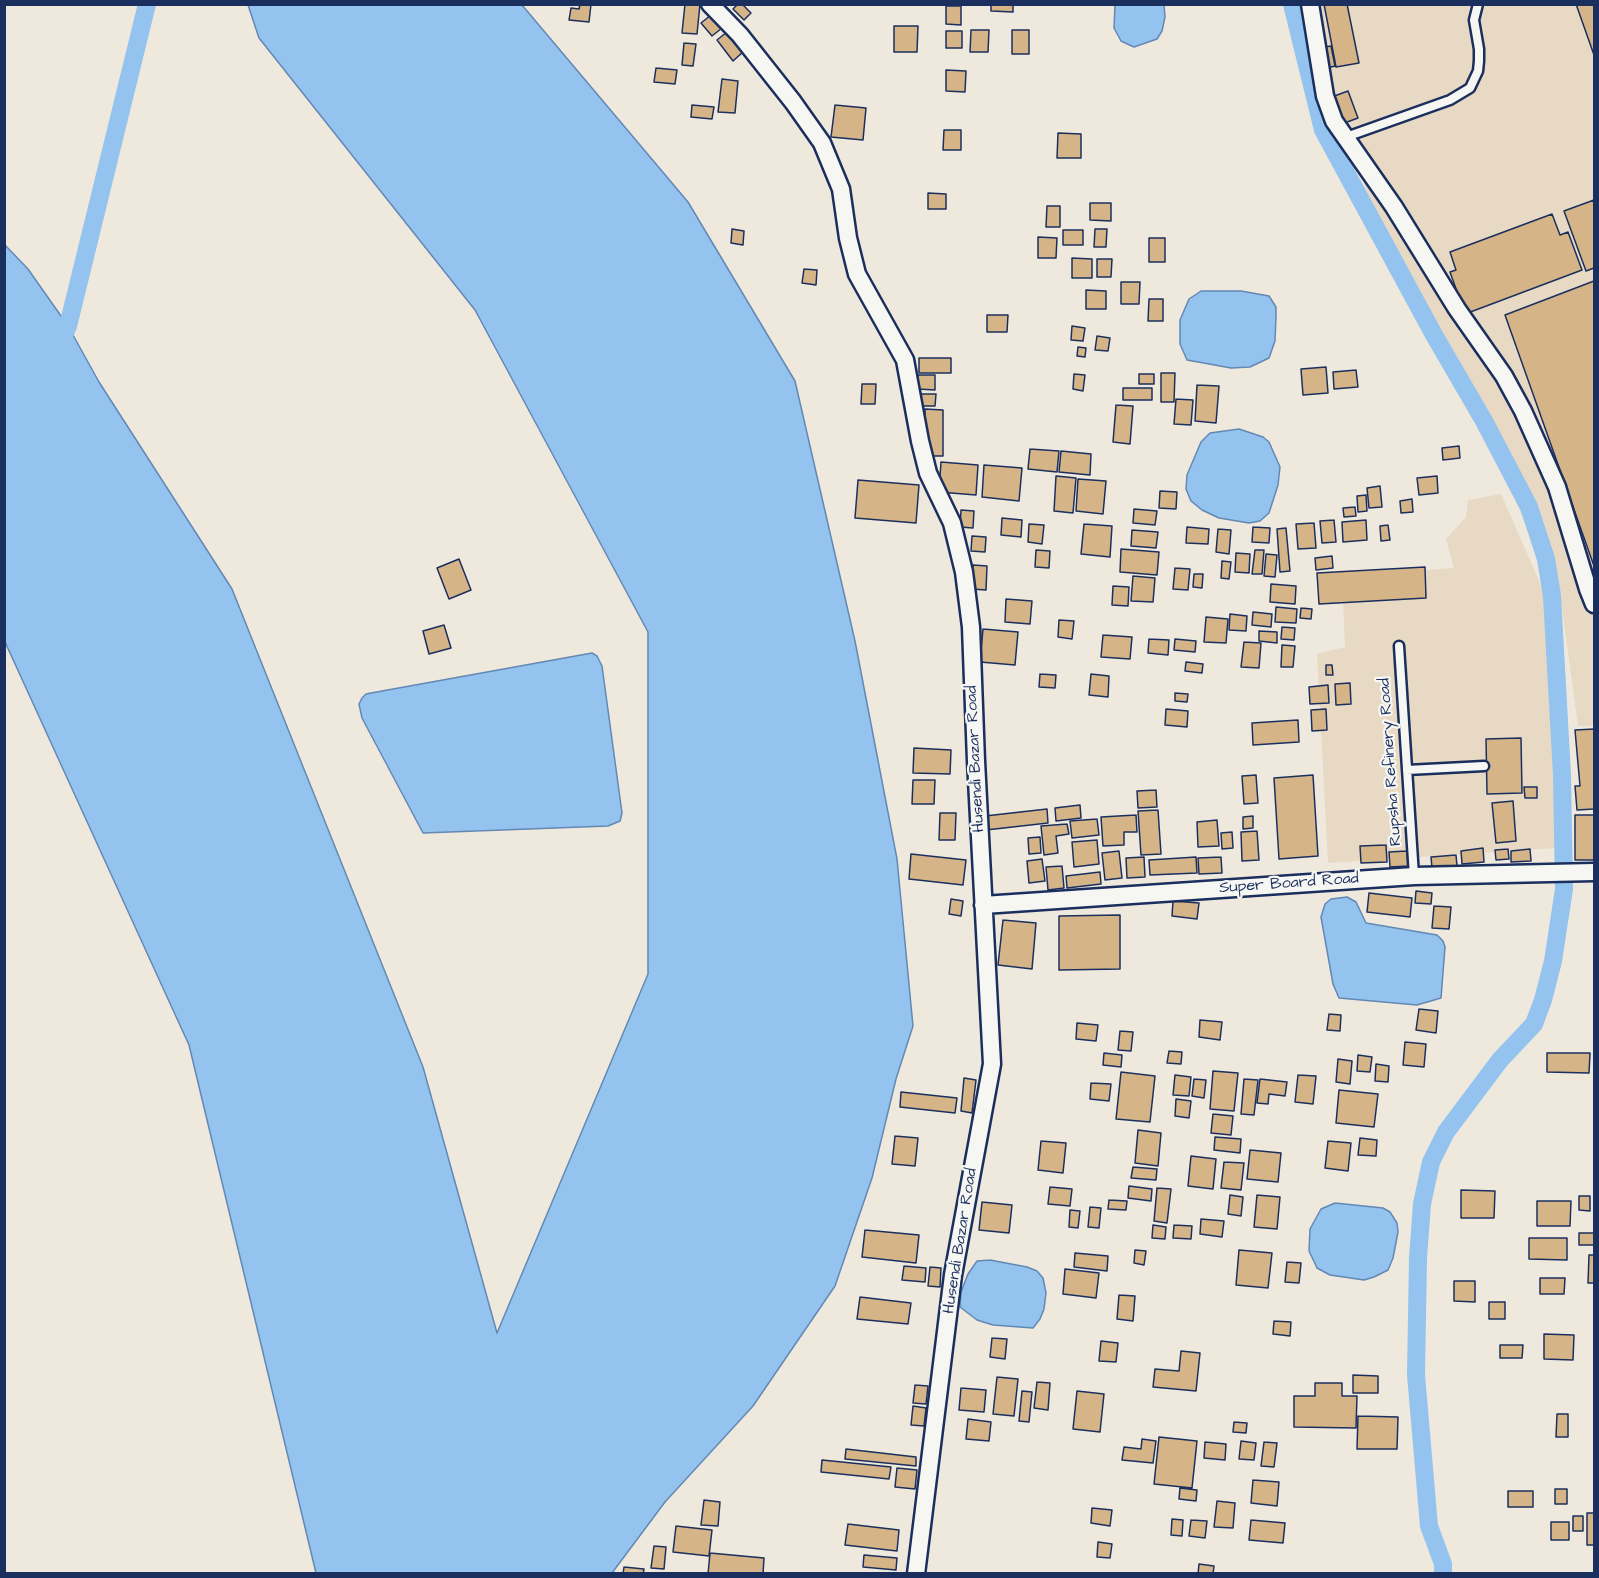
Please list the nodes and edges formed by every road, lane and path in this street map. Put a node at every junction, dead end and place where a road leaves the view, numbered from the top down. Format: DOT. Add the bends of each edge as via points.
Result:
graph roads {
  1 [pos="710,4"];
  2 [pos="1310,4"];
  3 [pos="1478,4"];
  4 [pos="1346,137"];
  5 [pos="1594,604"];
  6 [pos="1399,646"];
  7 [pos="1484,766"];
  8 [pos="1407,770"];
  9 [pos="1594,872"];
  10 [pos="1414,876"];
  11 [pos="983,905"];
  12 [pos="916,1574"];
  1 -- 11 [label="street, Husendi Bazar Road" via="794,102 822,143 841,189 857,274 905,360 928,473 952,523 964,572 971,627"];
  2 -- 4 [label="street" via="1325,96 1334,121"];
  3 -- 4 [label="lane" via="1474,20 1479,61 1470,88 1450,100"];
  4 -- 5 [label="street" via="1518,402 1557,487"];
  6 -- 8 [label="lane, Rupsha Refinery Road"];
  7 -- 8 [label="lane"];
  8 -- 10 [label="lane, Rupsha Refinery Road"];
  9 -- 10 [label="street, Super Board Road"];
  10 -- 11 [label="street, Super Board Road"];
  11 -- 12 [label="street, Husendi Bazar Road" via="992,1064 953,1275"];
}
